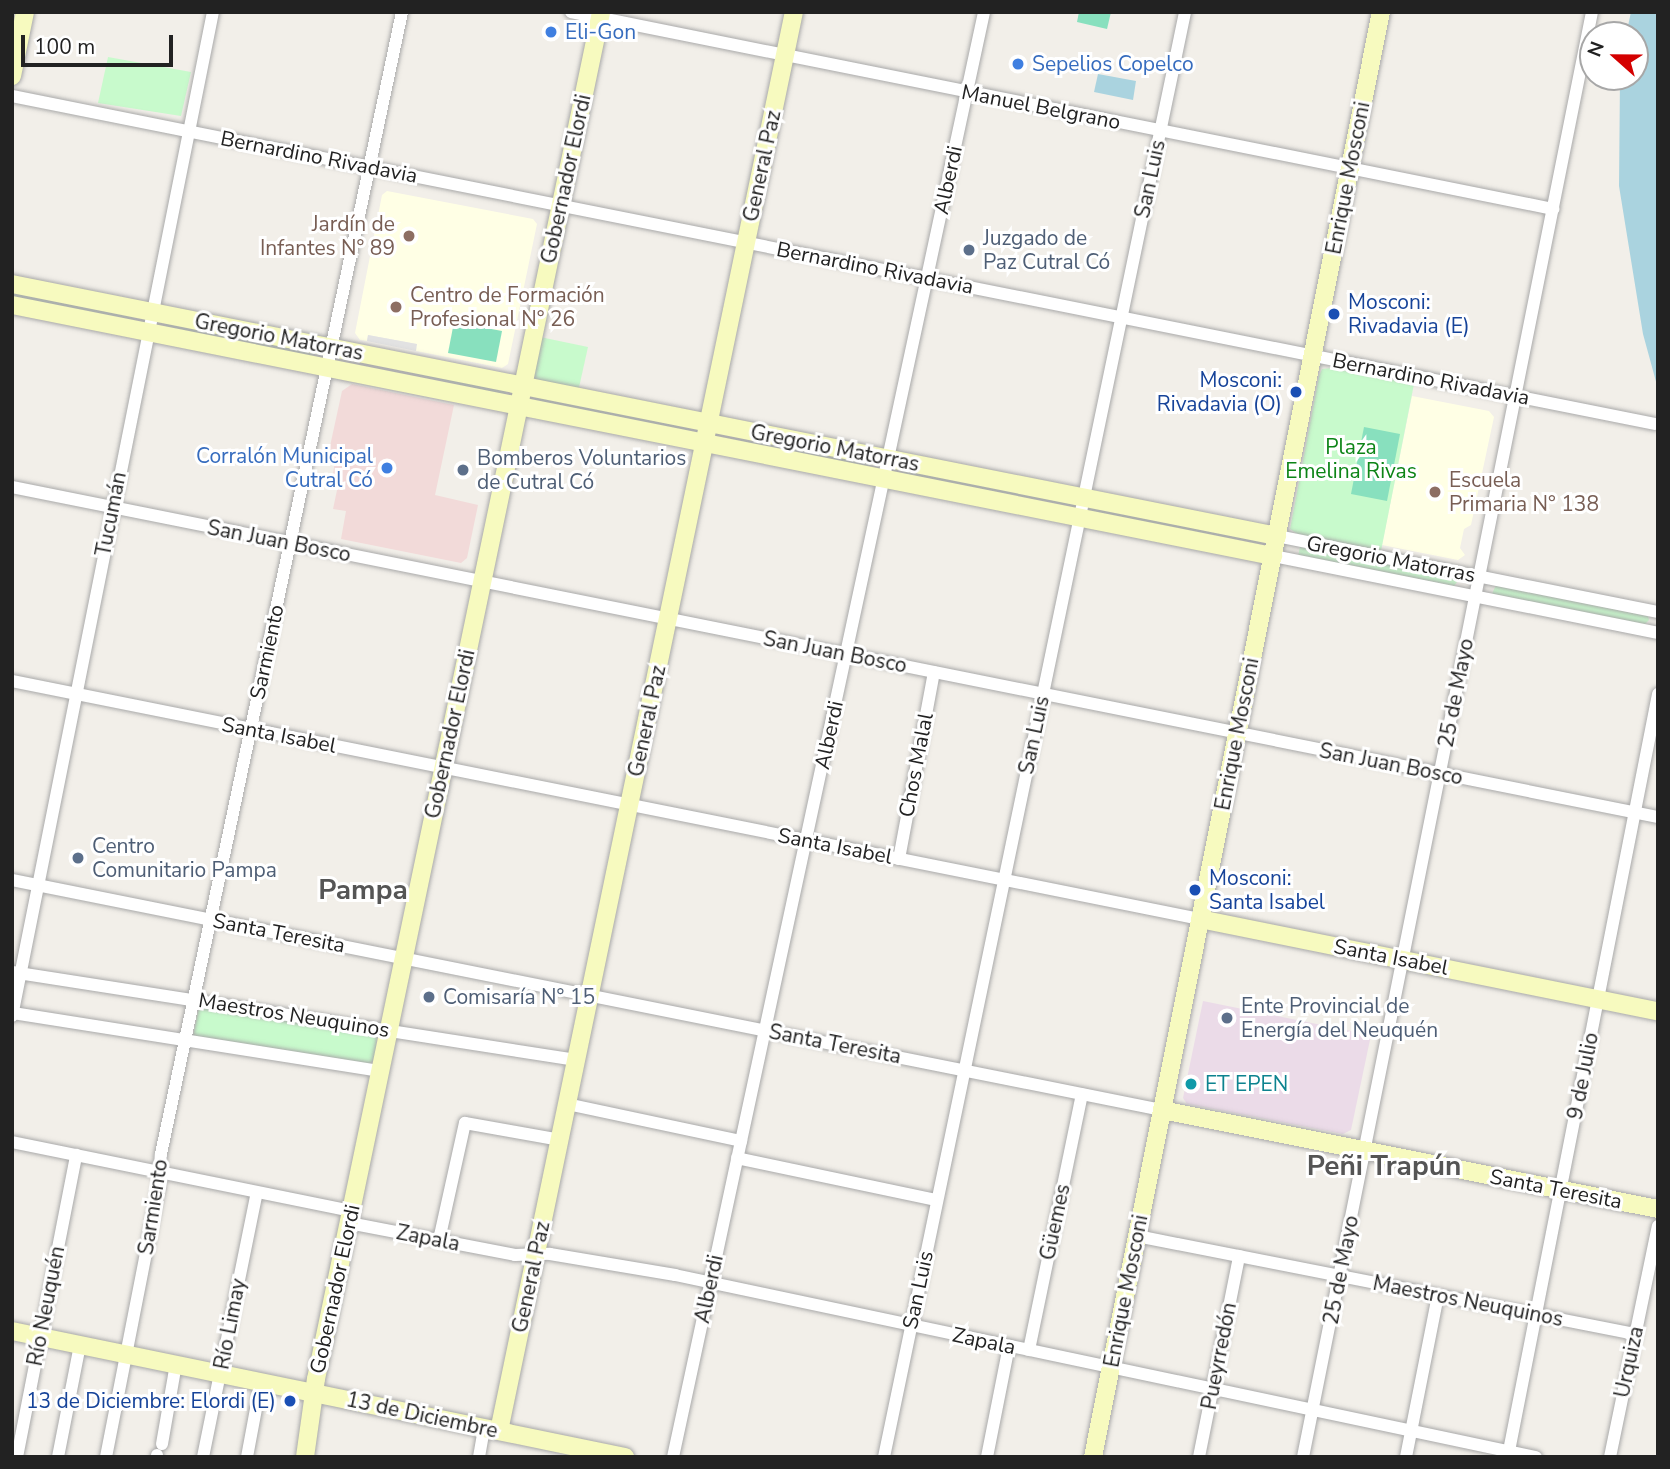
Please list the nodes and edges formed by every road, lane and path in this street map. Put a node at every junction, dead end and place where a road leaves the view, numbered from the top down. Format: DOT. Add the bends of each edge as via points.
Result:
graph roads {
  1 [pos="25,12"];
  2 [pos="213,12"];
  3 [pos="402,12"];
  4 [pos="571,12"];
  5 [pos="794,12"];
  6 [pos="984,12"];
  7 [pos="1185,12"];
  8 [pos="1381,12"];
  9 [pos="1592,12"];
  10 [pos="600,15"];
  11 [pos="785,55"];
  12 [pos="12,76"];
  13 [pos="967,92"];
  14 [pos="12,96"];
  15 [pos="188,131"];
  16 [pos="1160,131"];
  17 [pos="369,167"];
  18 [pos="1350,169"];
  19 [pos="561,205"];
  20 [pos="1553,209"];
  21 [pos="746,242"];
  22 [pos="927,279"];
  23 [pos="12,284"];
  24 [pos="12,304"];
  25 [pos="151,311"];
  26 [pos="1121,317"];
  27 [pos="147,331"];
  28 [pos="331,347"];
  29 [pos="1313,356"];
  30 [pos="327,367"];
  31 [pos="523,386"];
  32 [pos="1515,396"];
  33 [pos="519,405"];
  34 [pos="709,423"];
  35 [pos="1655,424"];
  36 [pos="704,443"];
  37 [pos="888,459"];
  38 [pos="884,478"];
  39 [pos="12,487"];
  40 [pos="1084,498"];
  41 [pos="113,508"];
  42 [pos="1080,517"];
  43 [pos="1277,536"];
  44 [pos="289,543"];
  45 [pos="1273,556"];
  46 [pos="1479,577"];
  47 [pos="482,582"];
  48 [pos="1475,596"];
  49 [pos="1658,612"];
  50 [pos="668,619"];
  51 [pos="1658,633"];
  52 [pos="846,654"];
  53 [pos="934,672"];
  54 [pos="12,681"];
  55 [pos="76,694"];
  56 [pos="1043,694"];
  57 [pos="1658,694"];
  58 [pos="250,729"];
  59 [pos="1237,733"];
  60 [pos="443,768"];
  61 [pos="1440,774"];
  62 [pos="629,805"];
  63 [pos="1634,813"];
  64 [pos="1658,817"];
  65 [pos="806,840"];
  66 [pos="899,859"];
  67 [pos="12,880"];
  68 [pos="1004,880"];
  69 [pos="38,885"];
  70 [pos="210,919"];
  71 [pos="1200,919"];
  72 [pos="404,958"];
  73 [pos="1403,959"];
  74 [pos="17,972"];
  75 [pos="590,995"];
  76 [pos="1598,999"];
  77 [pos="193,1000"];
  78 [pos="1658,1011"];
  79 [pos="13,1015"];
  80 [pos="389,1030"];
  81 [pos="765,1030"];
  82 [pos="184,1040"];
  83 [pos="576,1060"];
  84 [pos="964,1070"];
  85 [pos="380,1071"];
  86 [pos="1082,1094"];
  87 [pos="567,1104"];
  88 [pos="1162,1110"];
  89 [pos="559,1140"];
  90 [pos="12,1142"];
  91 [pos="741,1142"];
  92 [pos="1365,1150"];
  93 [pos="76,1155"];
  94 [pos="737,1158"];
  95 [pos="160,1172"];
  96 [pos="1561,1190"];
  97 [pos="257,1192"];
  98 [pos="937,1200"];
  99 [pos="1658,1209"];
  100 [pos="350,1217"];
  101 [pos="1658,1226"];
  102 [pos="1137,1236"];
  103 [pos="439,1240"];
  104 [pos="536,1254"];
  105 [pos="1239,1256"];
  106 [pos="1339,1276"];
  107 [pos="711,1283"];
  108 [pos="1438,1295"];
  109 [pos="1536,1314"];
  110 [pos="911,1325"];
  111 [pos="12,1331"];
  112 [pos="1635,1334"];
  113 [pos="40,1337"];
  114 [pos="80,1345"];
  115 [pos="1009,1346"];
  116 [pos="1028,1350"];
  117 [pos="126,1354"];
  118 [pos="176,1364"];
  119 [pos="1111,1367"];
  120 [pos="220,1373"];
  121 [pos="261,1382"];
  122 [pos="1213,1389"];
  123 [pos="316,1393"];
  124 [pos="1313,1410"];
  125 [pos="492,1429"];
  126 [pos="1411,1430"];
  127 [pos="159,1452"];
  128 [pos="1509,1454"];
  129 [pos="16,1457"];
  130 [pos="58,1457"];
  131 [pos="106,1457"];
  132 [pos="203,1457"];
  133 [pos="247,1457"];
  134 [pos="305,1457"];
  135 [pos="479,1457"];
  136 [pos="625,1457"];
  137 [pos="673,1457"];
  138 [pos="884,1457"];
  139 [pos="987,1457"];
  140 [pos="1093,1457"];
  141 [pos="1199,1457"];
  142 [pos="1303,1457"];
  143 [pos="1405,1457"];
  144 [pos="1536,1457"];
  145 [pos="1610,1457"];
  1 -- 12 [label="main road"];
  2 -- 15 [label="street, Tucumán"];
  3 -- 17 [label="street, Sarmiento"];
  4 -- 10 [label="street, Manuel Belgrano"];
  5 -- 11 [label="main road, General Paz"];
  6 -- 13 [label="street, Alberdi"];
  7 -- 16 [label="street, San Luis"];
  8 -- 18 [label="main road, Enrique Mosconi"];
  9 -- 20 [label="street, 25 de Mayo"];
  10 -- 11 [label="street, Manuel Belgrano"];
  10 -- 19 [label="main road, Gobernador Elordi"];
  11 -- 13 [label="street, Manuel Belgrano"];
  11 -- 21 [label="main road, General Paz"];
  13 -- 16 [label="street, Manuel Belgrano"];
  13 -- 22 [label="street, Alberdi"];
  14 -- 15 [label="street, Bernardino Rivadavia"];
  15 -- 17 [label="street, Bernardino Rivadavia"];
  15 -- 25 [label="street, Tucumán"];
  16 -- 18 [label="street, Manuel Belgrano"];
  16 -- 26 [label="street, San Luis"];
  17 -- 19 [label="street, Bernardino Rivadavia"];
  17 -- 28 [label="street, Sarmiento"];
  18 -- 20 [label="street, Manuel Belgrano"];
  18 -- 29 [label="main road, Enrique Mosconi"];
  19 -- 21 [label="street, Bernardino Rivadavia"];
  19 -- 31 [label="main road, Gobernador Elordi"];
  20 -- 32 [label="street, 25 de Mayo"];
  21 -- 22 [label="street, Bernardino Rivadavia"];
  21 -- 34 [label="main road, General Paz"];
  22 -- 26 [label="street, Bernardino Rivadavia"];
  22 -- 37 [label="street, Alberdi"];
  23 -- 25 [label="main road, Gregorio Matorras"];
  24 -- 27 [label="main road, Gregorio Matorras"];
  25 -- 27 [label="street, Tucumán"];
  25 -- 28 [label="main road, Gregorio Matorras"];
  26 -- 29 [label="street, Bernardino Rivadavia"];
  26 -- 40 [label="street, San Luis"];
  27 -- 30 [label="main road, Gregorio Matorras"];
  27 -- 41 [label="street, Tucumán"];
  28 -- 30 [label="street, Sarmiento"];
  28 -- 31 [label="main road, Gregorio Matorras"];
  29 -- 32 [label="street, Bernardino Rivadavia"];
  29 -- 43 [label="main road, Enrique Mosconi"];
  30 -- 33 [label="main road, Gregorio Matorras"];
  30 -- 44 [label="street, Sarmiento"];
  31 -- 33 [label="main road, Gobernador Elordi"];
  31 -- 34 [label="main road, Gregorio Matorras"];
  32 -- 35 [label="street, Bernardino Rivadavia"];
  32 -- 46 [label="street, 25 de Mayo"];
  33 -- 36 [label="main road, Gregorio Matorras"];
  33 -- 47 [label="main road, Gobernador Elordi"];
  34 -- 36 [label="main road, General Paz"];
  34 -- 37 [label="main road, Gregorio Matorras"];
  36 -- 38 [label="main road, Gregorio Matorras"];
  36 -- 50 [label="main road, General Paz"];
  37 -- 38 [label="street, Alberdi"];
  37 -- 40 [label="main road, Gregorio Matorras"];
  38 -- 42 [label="main road, Gregorio Matorras"];
  38 -- 52 [label="street, Alberdi"];
  39 -- 41 [label="street, San Juan Bosco"];
  40 -- 42 [label="street, San Luis"];
  40 -- 43 [label="main road, Gregorio Matorras"];
  41 -- 44 [label="street, San Juan Bosco"];
  41 -- 55 [label="street, Tucumán"];
  42 -- 45 [label="main road, Gregorio Matorras"];
  42 -- 56 [label="street, San Luis"];
  43 -- 45 [label="main road, Enrique Mosconi"];
  43 -- 46 [label="street, Gregorio Matorras"];
  44 -- 47 [label="street, San Juan Bosco"];
  44 -- 58 [label="street, Sarmiento"];
  45 -- 48 [label="street, Gregorio Matorras"];
  45 -- 59 [label="main road, Enrique Mosconi"];
  46 -- 48 [label="street, 25 de Mayo"];
  46 -- 49 [label="street, Gregorio Matorras"];
  47 -- 50 [label="street, San Juan Bosco"];
  47 -- 60 [label="main road, Gobernador Elordi"];
  48 -- 51 [label="street, Gregorio Matorras"];
  48 -- 61 [label="street, 25 de Mayo"];
  50 -- 52 [label="street, San Juan Bosco"];
  50 -- 62 [label="main road, General Paz"];
  52 -- 53 [label="street, San Juan Bosco"];
  52 -- 65 [label="street, Alberdi"];
  53 -- 56 [label="street, San Juan Bosco"];
  53 -- 66 [label="street, Chos Malal"];
  54 -- 55 [label="street, Santa Isabel"];
  55 -- 58 [label="street, Santa Isabel"];
  55 -- 69 [label="street, Tucumán"];
  56 -- 59 [label="street, San Juan Bosco"];
  56 -- 68 [label="street, San Luis"];
  57 -- 63 [label="street, 9 de Julio"];
  58 -- 60 [label="street, Santa Isabel"];
  58 -- 70 [label="street, Sarmiento"];
  59 -- 61 [label="street, San Juan Bosco"];
  59 -- 71 [label="main road, Enrique Mosconi"];
  60 -- 62 [label="street, Santa Isabel"];
  60 -- 72 [label="main road, Gobernador Elordi"];
  61 -- 63 [label="street, San Juan Bosco"];
  61 -- 73 [label="street, 25 de Mayo"];
  62 -- 65 [label="street, Santa Isabel"];
  62 -- 75 [label="main road, General Paz"];
  63 -- 64 [label="street, San Juan Bosco"];
  63 -- 76 [label="street, 9 de Julio"];
  65 -- 66 [label="street, Santa Isabel"];
  65 -- 81 [label="street, Alberdi"];
  66 -- 68 [label="street, Santa Isabel"];
  67 -- 69 [label="street, Santa Teresita"];
  68 -- 71 [label="street, Santa Isabel"];
  68 -- 84 [label="street, San Luis"];
  69 -- 70 [label="street, Santa Teresita"];
  69 -- 74 [label="street, Tucumán"];
  70 -- 72 [label="street, Santa Teresita"];
  70 -- 77 [label="street, Sarmiento"];
  71 -- 73 [label="main road, Santa Isabel"];
  71 -- 88 [label="main road, Enrique Mosconi"];
  72 -- 75 [label="street, Santa Teresita"];
  72 -- 80 [label="main road, Gobernador Elordi"];
  73 -- 76 [label="main road, Santa Isabel"];
  73 -- 92 [label="street, 25 de Mayo"];
  74 -- 77 [label="street, Maestros Neuquinos"];
  74 -- 79 [label="street, Tucumán"];
  75 -- 81 [label="street, Santa Teresita"];
  75 -- 83 [label="main road, General Paz"];
  76 -- 78 [label="main road, Santa Isabel"];
  76 -- 96 [label="street, 9 de Julio"];
  77 -- 80 [label="street, Maestros Neuquinos"];
  77 -- 82 [label="street, Sarmiento"];
  79 -- 82 [label="street, Maestros Neuquinos"];
  80 -- 83 [label="street, Maestros Neuquinos"];
  80 -- 85 [label="main road, Gobernador Elordi"];
  81 -- 84 [label="street, Santa Teresita"];
  81 -- 91 [label="street, Alberdi"];
  82 -- 85 [label="street, Maestros Neuquinos"];
  82 -- 95 [label="street, Sarmiento"];
  83 -- 87 [label="main road, General Paz"];
  84 -- 86 [label="street, Santa Teresita"];
  84 -- 98 [label="street, San Luis"];
  85 -- 100 [label="main road, Gobernador Elordi"];
  86 -- 88 [label="street, Santa Teresita"];
  86 -- 116 [label="street, Güemes"];
  87 -- 89 [label="main road, General Paz"];
  87 -- 91 [label="street"];
  88 -- 92 [label="main road, Santa Teresita"];
  88 -- 102 [label="main road, Enrique Mosconi"];
  89 -- 103 [label="street" via="465,1123"];
  89 -- 104 [label="main road, General Paz"];
  90 -- 93 [label="street, Zapala"];
  91 -- 94 [label="street, Alberdi"];
  92 -- 96 [label="main road, Santa Teresita"];
  92 -- 106 [label="street, 25 de Mayo"];
  93 -- 95 [label="street, Zapala"];
  93 -- 113 [label="street, Río Neuquén"];
  94 -- 98 [label="street"];
  94 -- 107 [label="street, Alberdi"];
  95 -- 97 [label="street, Zapala"];
  95 -- 117 [label="street, Sarmiento"];
  96 -- 99 [label="main road, Santa Teresita"];
  96 -- 109 [label="street, 9 de Julio"];
  97 -- 100 [label="street, Zapala"];
  97 -- 120 [label="street, Río Limay"];
  98 -- 110 [label="street, San Luis"];
  100 -- 103 [label="street, Zapala"];
  100 -- 123 [label="main road, Gobernador Elordi"];
  101 -- 112 [label="street, Urquiza"];
  102 -- 105 [label="street, Maestros Neuquinos"];
  102 -- 119 [label="main road, Enrique Mosconi"];
  103 -- 104 [label="street, Zapala" via="518,1255"];
  104 -- 107 [label="street, Zapala"];
  104 -- 125 [label="main road, General Paz"];
  105 -- 106 [label="street, Maestros Neuquinos"];
  105 -- 122 [label="street, Pueyrredón"];
  106 -- 108 [label="street, Maestros Neuquinos"];
  106 -- 124 [label="street, 25 de Mayo"];
  107 -- 110 [label="street, Zapala"];
  107 -- 137 [label="street, Alberdi"];
  108 -- 109 [label="street, Maestros Neuquinos"];
  108 -- 126 [label="street"];
  109 -- 112 [label="street, Maestros Neuquinos"];
  109 -- 128 [label="street, 9 de Julio"];
  110 -- 115 [label="street, Zapala"];
  110 -- 138 [label="street, San Luis"];
  111 -- 113 [label="main road, 13 de Diciembre"];
  112 -- 145 [label="street, Urquiza"];
  113 -- 114 [label="main road, 13 de Diciembre"];
  113 -- 129 [label="street, Río Neuquén"];
  114 -- 117 [label="main road, 13 de Diciembre"];
  114 -- 130 [label="street"];
  115 -- 116 [label="street, Zapala"];
  115 -- 139 [label="street"];
  116 -- 119 [label="street, Zapala"];
  117 -- 118 [label="main road, 13 de Diciembre"];
  117 -- 131 [label="street, Sarmiento"];
  118 -- 120 [label="main road, 13 de Diciembre"];
  118 -- 127 [label="street"];
  119 -- 122 [label="street, Zapala"];
  119 -- 140 [label="main road, Enrique Mosconi"];
  120 -- 121 [label="main road, 13 de Diciembre"];
  120 -- 132 [label="street, Río Limay"];
  121 -- 123 [label="main road, 13 de Diciembre"];
  121 -- 133 [label="street"];
  122 -- 124 [label="street, Zapala"];
  122 -- 141 [label="street, Pueyrredón"];
  123 -- 125 [label="main road, 13 de Diciembre"];
  123 -- 134 [label="main road, Gobernador Elordi"];
  124 -- 126 [label="street, Zapala"];
  124 -- 142 [label="street, 25 de Mayo"];
  125 -- 135 [label="street"];
  125 -- 136 [label="main road, 13 de Diciembre"];
  126 -- 128 [label="street, Zapala"];
  126 -- 143 [label="street"];
  128 -- 144 [label="street, Zapala"];
}
